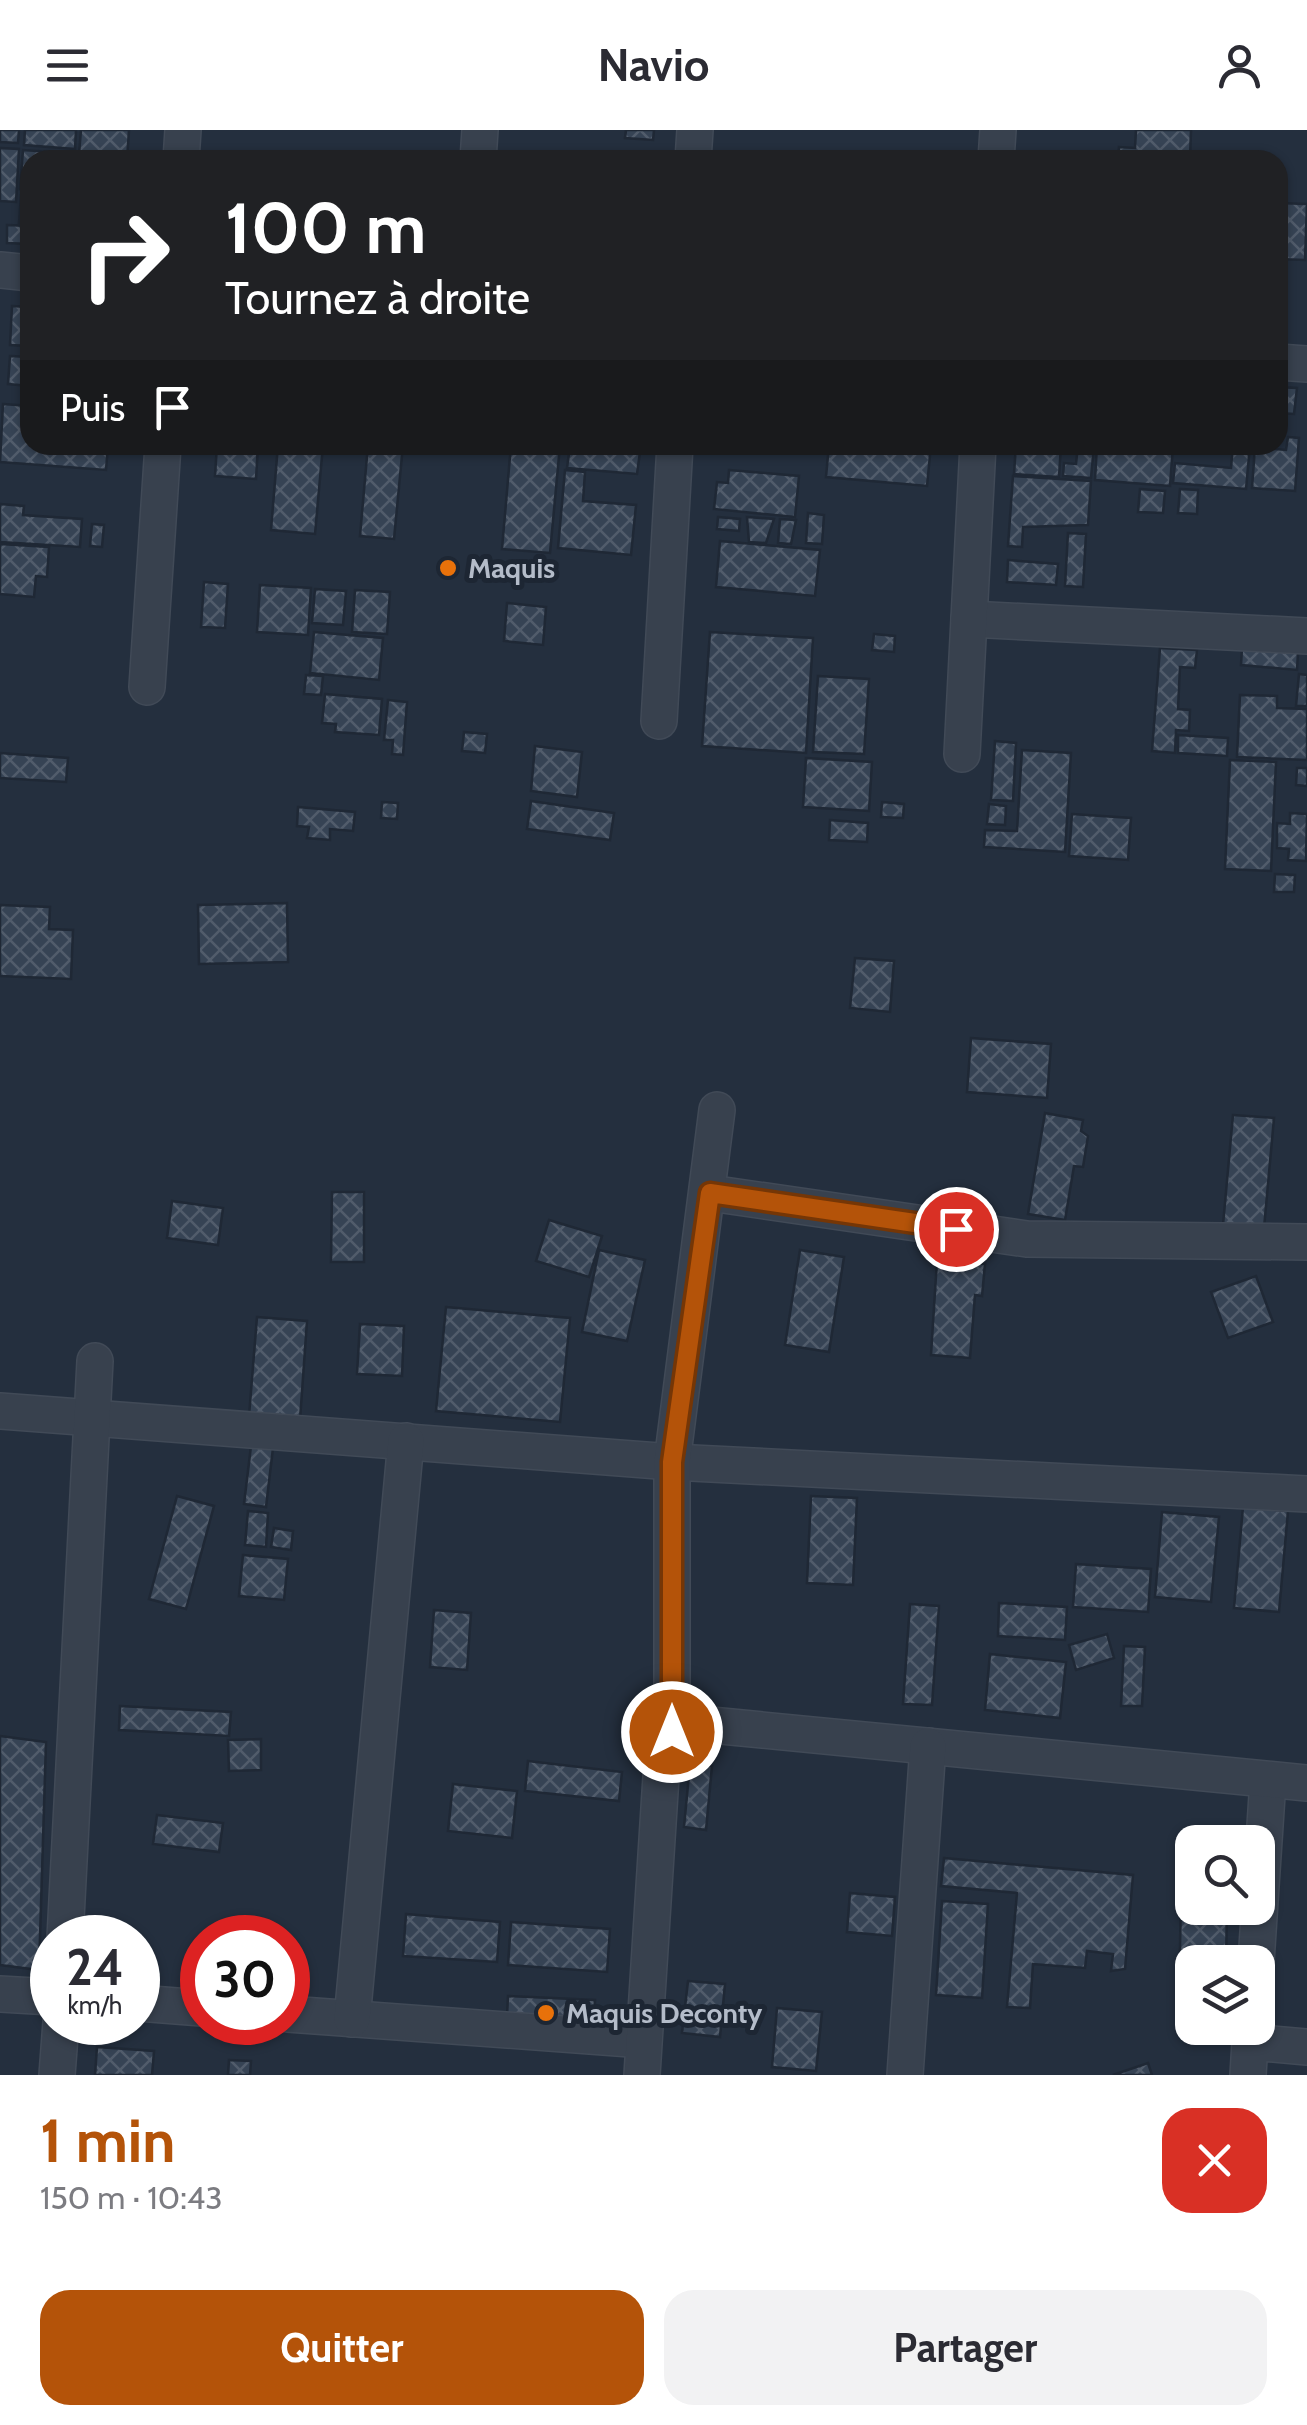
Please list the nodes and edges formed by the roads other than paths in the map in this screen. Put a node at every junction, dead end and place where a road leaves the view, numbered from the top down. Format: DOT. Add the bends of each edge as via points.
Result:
graph roads {
  1 [pos="162,455"];
  2 [pos="674,455"];
  3 [pos="977,455"];
  4 [pos="969,619"];
  5 [pos="1307,636"];
  6 [pos="147,686"];
  7 [pos="659,721"];
  8 [pos="962,754"];
  9 [pos="716,1110"];
  10 [pos="710,1193"];
  11 [pos="1307,1242"];
  12 [pos="96,1361"];
  13 [pos="0,1411"];
  14 [pos="93,1418"];
  15 [pos="406,1442"];
  16 [pos="672,1462"];
  17 [pos="1307,1494"];
  18 [pos="672,1732"];
  19 [pos="928,1746"];
  20 [pos="1268,1780"];
  21 [pos="1307,1783"];
  22 [pos="66,1915"];
  23 [pos="1257,1945"];
  24 [pos="0,1994"];
  25 [pos="30,1996"];
  26 [pos="310,2016"];
  27 [pos="352,2019"];
  28 [pos="644,2040"];
  29 [pos="60,2045"];
  30 [pos="1307,2047"];
  31 [pos="1250,2048"];
  32 [pos="58,2075"];
  33 [pos="642,2075"];
  34 [pos="906,2075"];
  1 -- 6 [label="street"];
  2 -- 7 [label="street"];
  3 -- 4 [label="street"];
  4 -- 5 [label="street"];
  4 -- 8 [label="street"];
  9 -- 10 [label="street"];
  10 -- 11 [label="street" via="1026,1239"];
  10 -- 16 [label="street"];
  12 -- 14 [label="street"];
  13 -- 14 [label="street"];
  14 -- 15 [label="street"];
  14 -- 22 [label="street"];
  15 -- 16 [label="street"];
  15 -- 27 [label="street"];
  16 -- 17 [label="street"];
  16 -- 18 [label="street"];
  18 -- 19 [label="street" via="690,1723"];
  18 -- 28 [label="street" via="663,1745 658,1783"];
  19 -- 20 [label="street"];
  19 -- 34 [label="street"];
  20 -- 21 [label="street"];
  20 -- 23 [label="street"];
  24 -- 25 [label="street"];
  26 -- 27 [label="street"];
  27 -- 28 [label="street"];
  28 -- 33 [label="street"];
  29 -- 32 [label="street"];
  30 -- 31 [label="street"];
}
